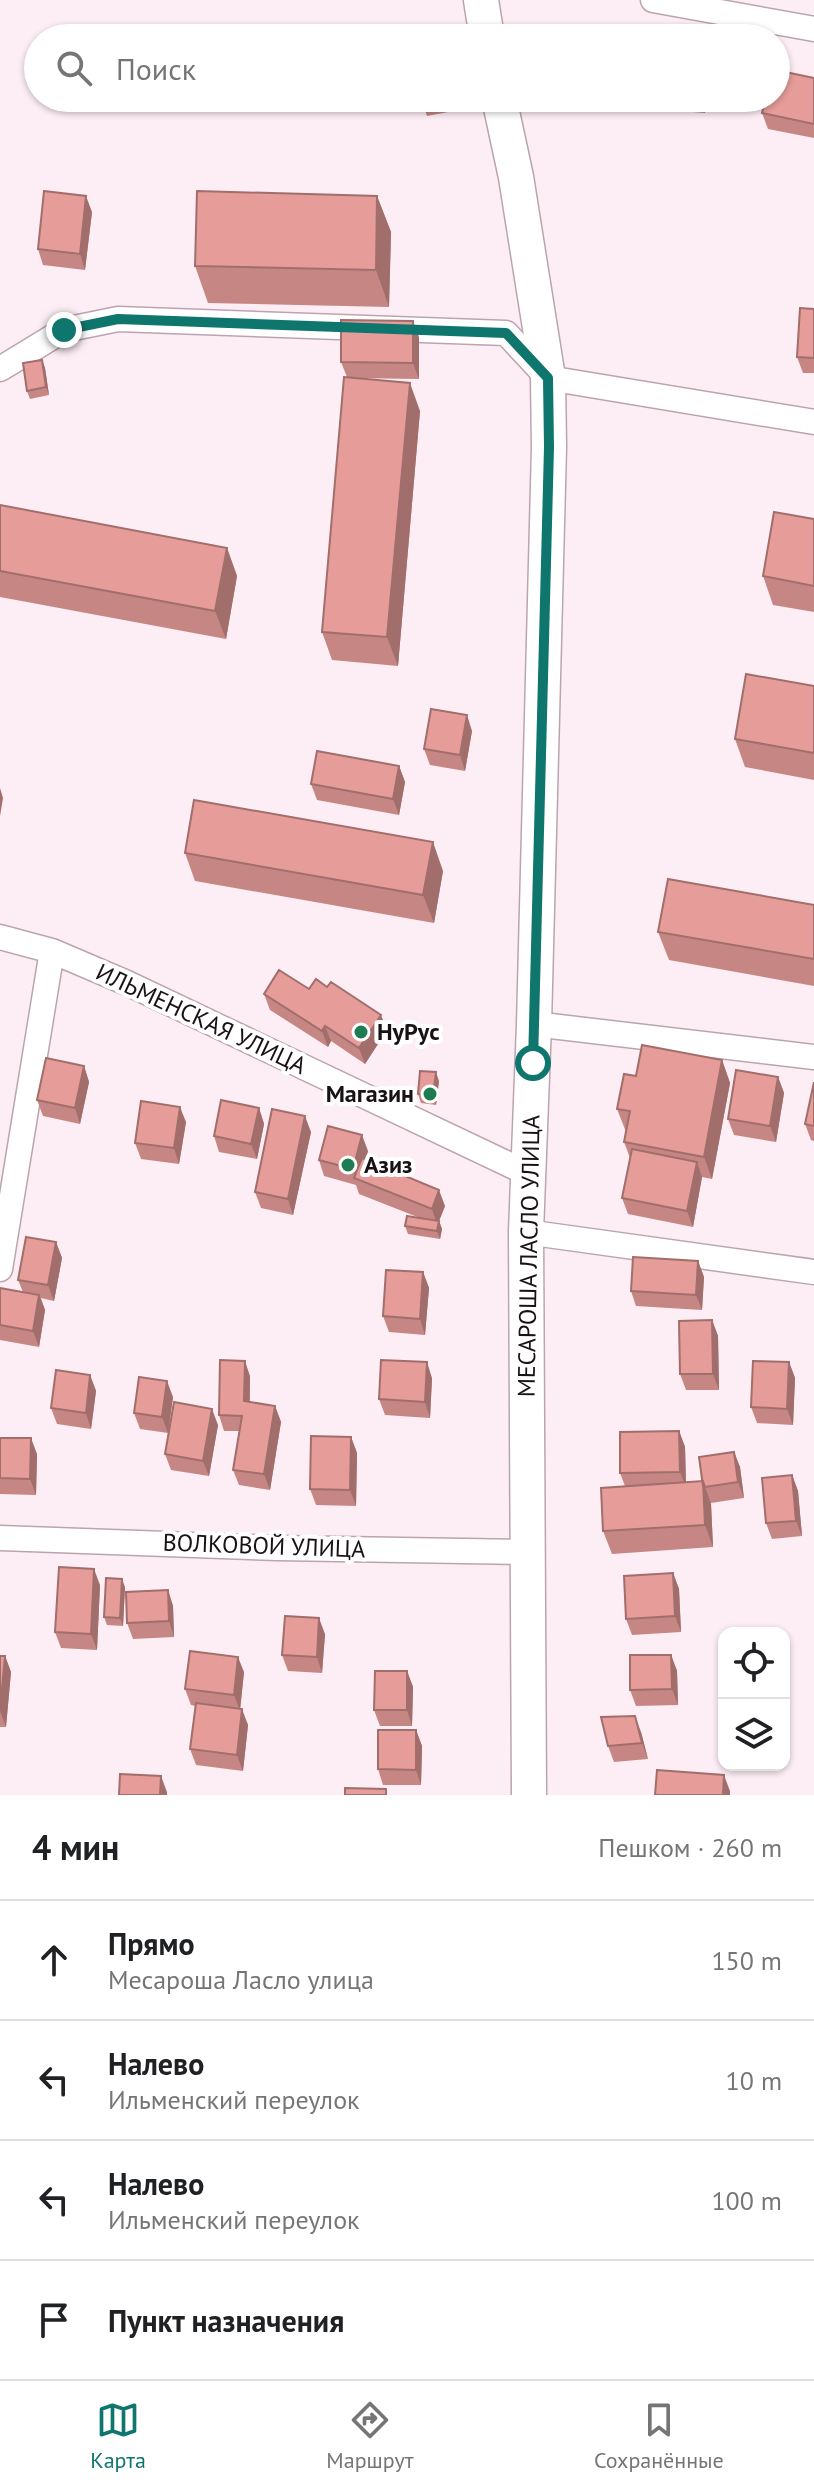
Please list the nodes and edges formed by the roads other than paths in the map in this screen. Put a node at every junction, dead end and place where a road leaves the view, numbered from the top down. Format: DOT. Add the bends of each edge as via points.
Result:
graph roads {
  1 [pos="481,0"];
  2 [pos="653,0"];
  3 [pos="485,24"];
  4 [pos="786,24"];
  5 [pos="790,25"];
  6 [pos="814,29"];
  7 [pos="502,112"];
  8 [pos="0,369"];
  9 [pos="548,378"];
  10 [pos="814,422"];
  11 [pos="0,937"];
  12 [pos="52,951"];
  13 [pos="534,1024"];
  14 [pos="814,1057"];
  15 [pos="529,1174"];
  16 [pos="526,1232"];
  17 [pos="0,1269"];
  18 [pos="814,1272"];
  19 [pos="0,1538"];
  20 [pos="529,1552"];
  21 [pos="529,1795"];
  1 -- 3 [label="street"];
  2 -- 4 [label="street"];
  5 -- 6 [label="street"];
  7 -- 9 [label="street, МЕСАРОША ЛАСЛО УЛИЦА"];
  8 -- 9 [label="street" via="64,330 118,319 506,333"];
  9 -- 10 [label="street"];
  9 -- 13 [label="street, МЕСАРОША ЛАСЛО УЛИЦА"];
  11 -- 12 [label="street, ИЛЬМЕНСКАЯ УЛИЦА"];
  12 -- 15 [label="street, ИЛЬМЕНСКАЯ УЛИЦА"];
  12 -- 17 [label="street"];
  13 -- 14 [label="street"];
  13 -- 15 [label="street, МЕСАРОША ЛАСЛО УЛИЦА"];
  15 -- 16 [label="street, МЕСАРОША ЛАСЛО УЛИЦА"];
  16 -- 18 [label="street"];
  16 -- 20 [label="street, МЕСАРОША ЛАСЛО УЛИЦА"];
  19 -- 20 [label="street, ВОЛКОВОЙ УЛИЦА"];
  20 -- 21 [label="street, МЕСАРОША ЛАСЛО УЛИЦА"];
}
